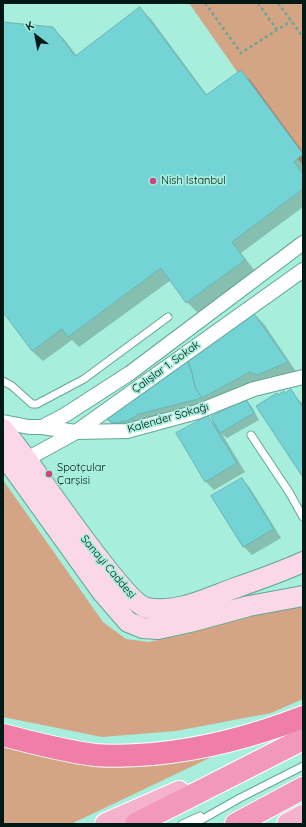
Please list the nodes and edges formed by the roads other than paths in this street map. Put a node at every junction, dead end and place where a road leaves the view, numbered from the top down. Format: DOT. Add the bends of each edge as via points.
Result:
graph roads {
  1 [pos="303,243"];
  2 [pos="303,270"];
  3 [pos="168,317"];
  4 [pos="303,377"];
  5 [pos="3,381"];
  6 [pos="3,422"];
  7 [pos="42,427"];
  8 [pos="3,428"];
  9 [pos="76,432"];
  10 [pos="251,435"];
  11 [pos="3,454"];
  12 [pos="27,459"];
  13 [pos="303,518"];
  14 [pos="303,562"];
  15 [pos="303,596"];
  16 [pos="303,718"];
  17 [pos="3,735"];
  18 [pos="303,739"];
  19 [pos="303,766"];
  20 [pos="246,769"];
  21 [pos="303,788"];
  22 [pos="240,798"];
  23 [pos="303,816"];
  24 [pos="106,824"];
  25 [pos="136,824"];
  26 [pos="182,824"];
  27 [pos="194,824"];
  28 [pos="236,824"];
  29 [pos="288,824"];
  1 -- 7 [label="street" via="130,373"];
  2 -- 9 [label="street, Çalışlar 1. Sokak"];
  3 -- 5 [label="lane" via="84,379 37,404 29,402"];
  4 -- 9 [label="street, Kalender Sokağı" via="254,388 197,412 127,430"];
  6 -- 7 [label="street, Kalender Sokağı"];
  7 -- 9 [label="street, Kalender Sokağı"];
  8 -- 12 [label="main road, Sanayi Caddesi"];
  9 -- 12 [label="street, Çalışlar 1. Sokak"];
  10 -- 13 [label="lane"];
  11 -- 15 [label="main road, Sanayi Caddesi" via="102,592 128,622 143,628 158,629 249,606"];
  12 -- 14 [label="main road, Sanayi Caddesi" via="71,522 131,597 145,608 186,606"];
  16 -- 17 [label="highway" via="272,730 207,747 130,756 96,755 51,748"];
  18 -- 20 [label="highway"];
  19 -- 22 [label="lane"];
  20 -- 24 [label="main road" via="173,794"];
  20 -- 25 [label="highway"];
  21 -- 28 [label="highway"];
  22 -- 26 [label="lane"];
  22 -- 27 [label="lane"];
  23 -- 29 [label="main road"];
}
